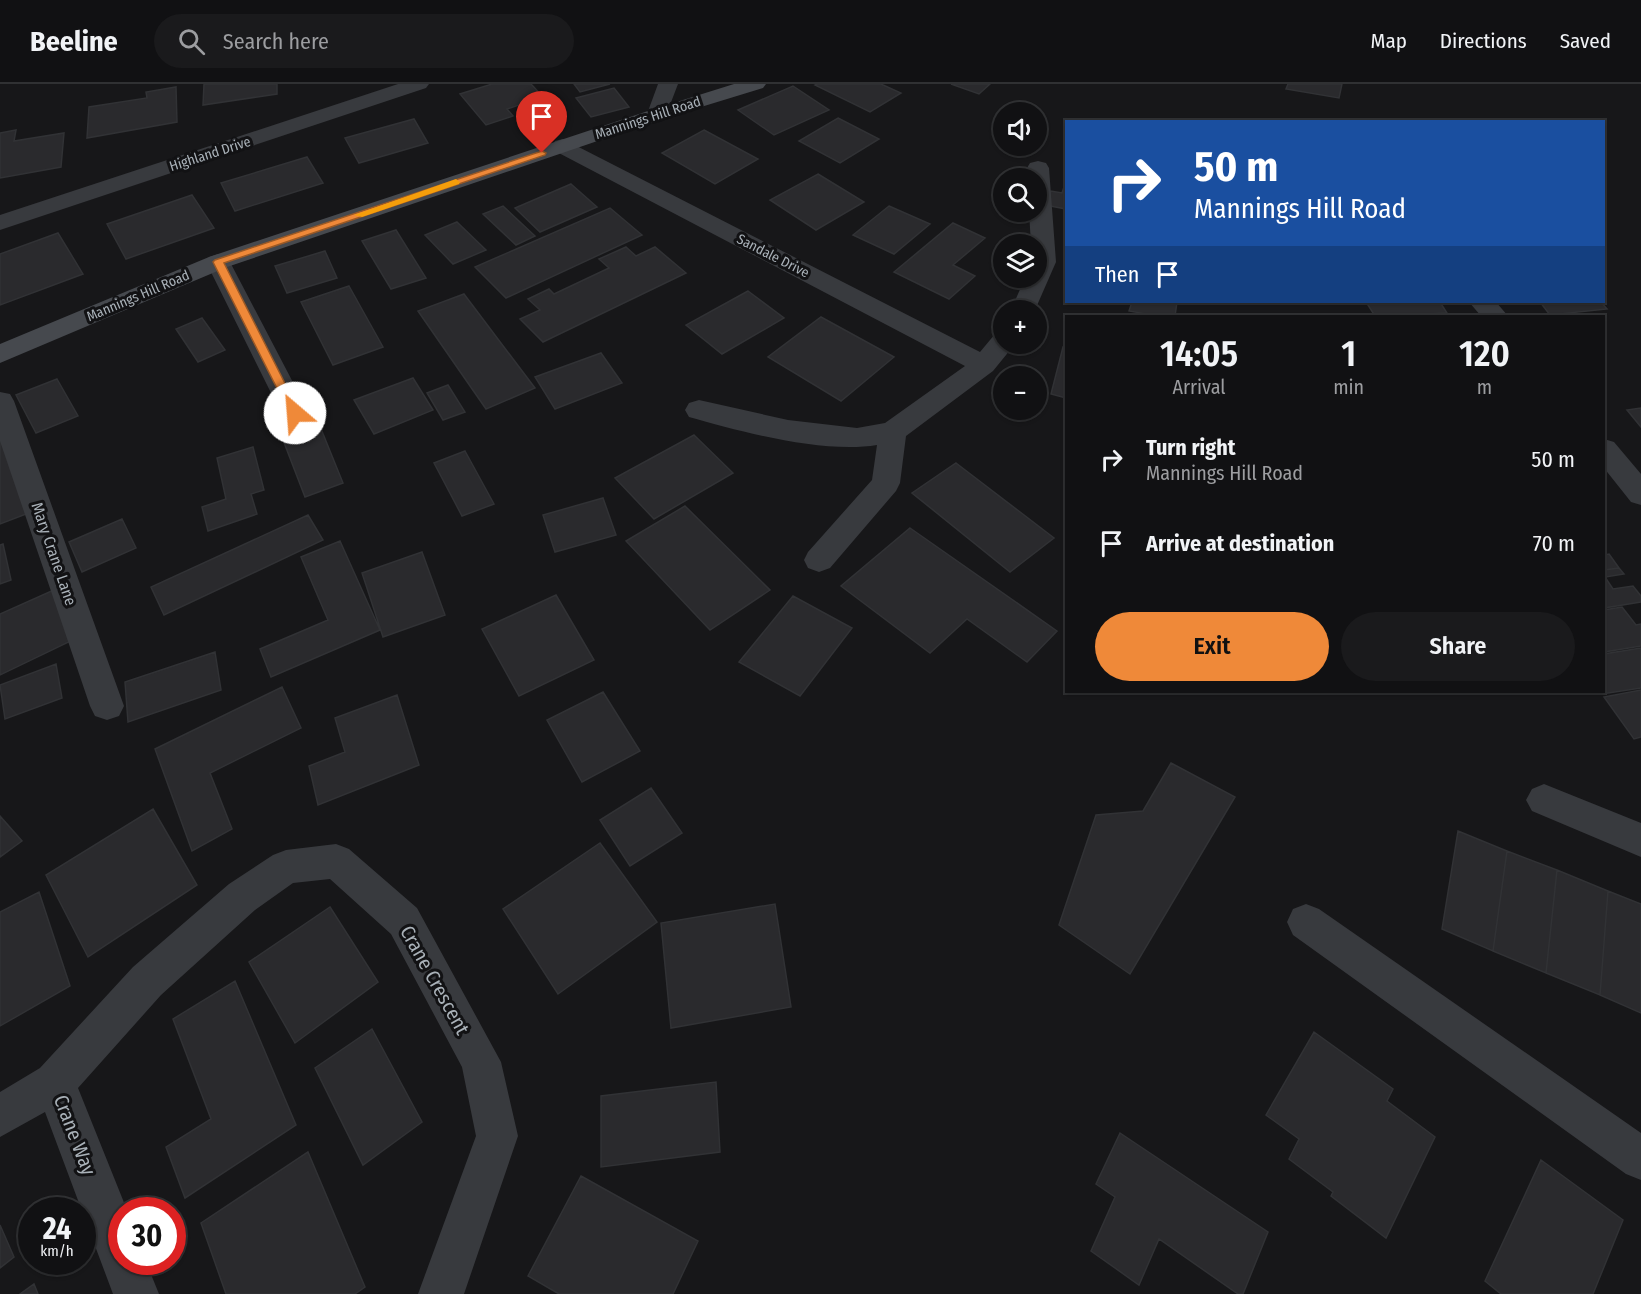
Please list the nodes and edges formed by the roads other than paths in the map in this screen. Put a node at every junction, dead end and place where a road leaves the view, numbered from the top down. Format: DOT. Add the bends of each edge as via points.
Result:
graph roads {
  1 [pos="419,84"];
  2 [pos="668,84"];
  3 [pos="756,84"];
  4 [pos="658,114"];
  5 [pos="563,146"];
  6 [pos="1041,222"];
  7 [pos="0,223"];
  8 [pos="218,262"];
  9 [pos="1027,300"];
  10 [pos="1483,303"];
  11 [pos="1494,315"];
  12 [pos="993,353"];
  13 [pos="0,354"];
  14 [pos="984,365"];
  15 [pos="0,401"];
  16 [pos="699,410"];
  17 [pos="295,413"];
  18 [pos="893,432"];
  19 [pos="1605,449"];
  20 [pos="1641,494"];
  21 [pos="819,560"];
  22 [pos="107,706"];
  23 [pos="1544,800"];
  24 [pos="1641,840"];
  25 [pos="1306,921"];
  26 [pos="55,1083"];
  27 [pos="0,1116"];
  28 [pos="1641,1159"];
  29 [pos="108,1219"];
  30 [pos="129,1275"];
  31 [pos="136,1294"];
  32 [pos="441,1294"];
  1 -- 7 [label="street, Highland Drive"];
  2 -- 4 [label="street"];
  3 -- 4 [label="main road, Mannings Hill Road"];
  4 -- 5 [label="main road, Mannings Hill Road"];
  5 -- 8 [label="main road, Mannings Hill Road"];
  5 -- 14 [label="street, Sandale Drive"];
  6 -- 9 [label="street" via="1044,262"];
  8 -- 13 [label="main road, Mannings Hill Road"];
  8 -- 17 [label="street"];
  10 -- 11 [label="street"];
  12 -- 14 [label="street"];
  14 -- 18 [label="street"];
  15 -- 22 [label="street, Mary Crane Lane"];
  16 -- 18 [label="street" via="811,433 857,438"];
  18 -- 21 [label="street" via="886,483"];
  19 -- 20 [label="street"];
  23 -- 24 [label="street"];
  25 -- 28 [label="street"];
  26 -- 27 [label="street, Crane Crescent"];
  26 -- 29 [label="street, Crane Way"];
  26 -- 32 [label="street, Crane Crescent" via="147,981 242,897 286,867 336,861 404,921 481,1062 497,1136"];
  30 -- 31 [label="street"];
}
